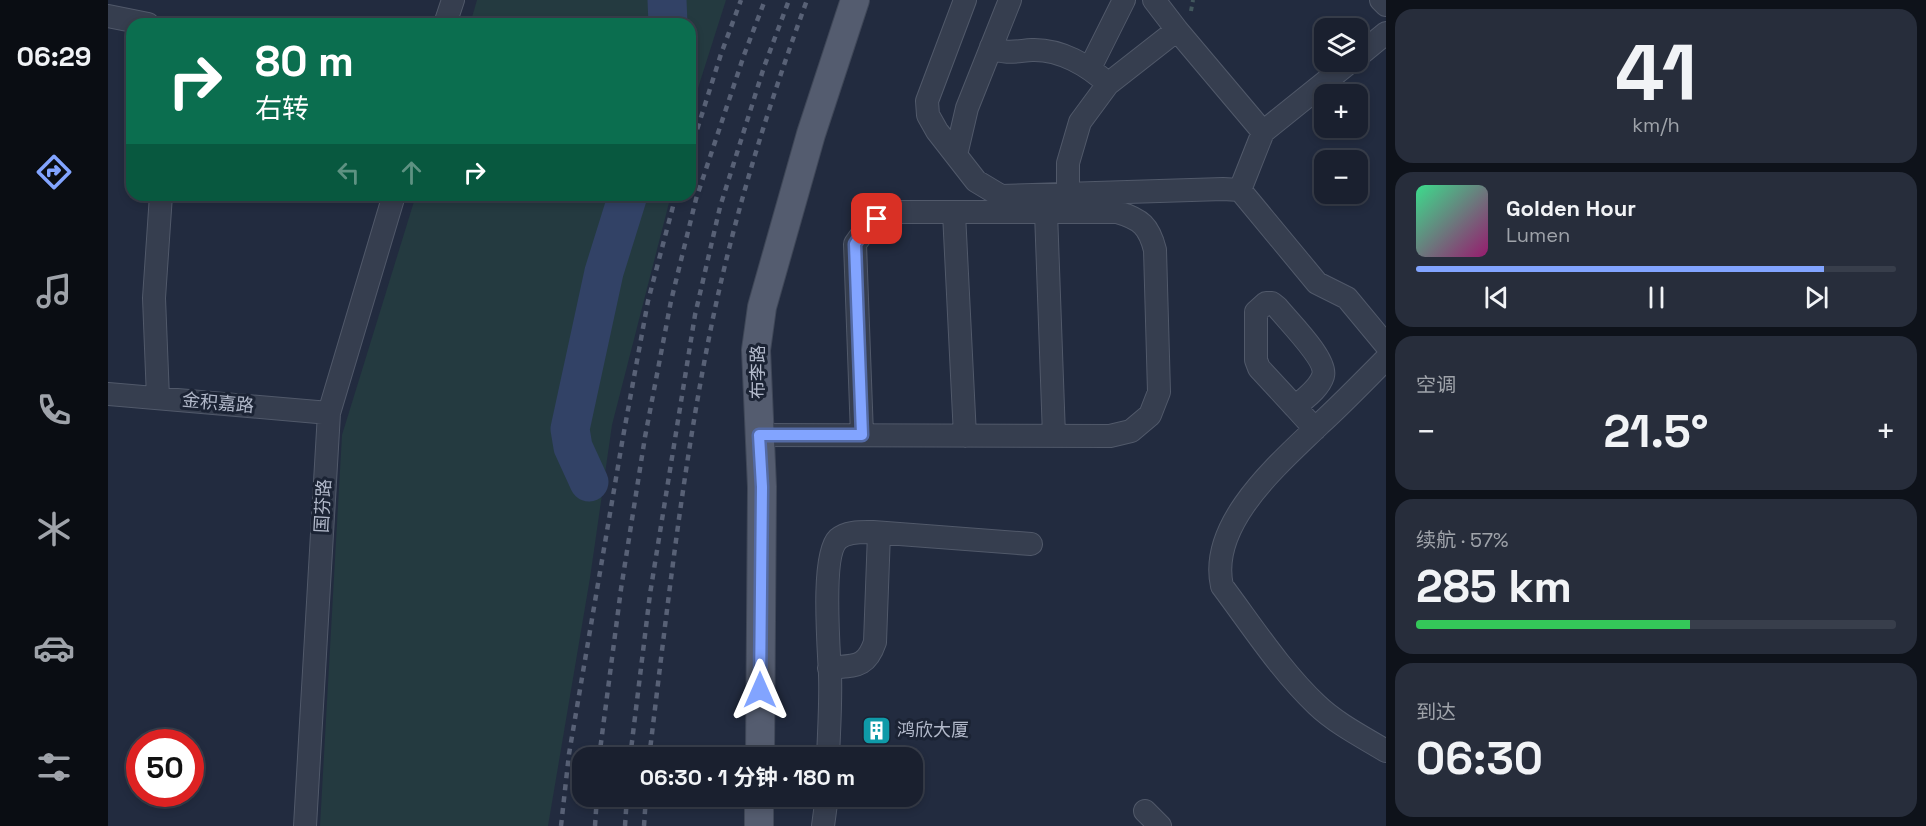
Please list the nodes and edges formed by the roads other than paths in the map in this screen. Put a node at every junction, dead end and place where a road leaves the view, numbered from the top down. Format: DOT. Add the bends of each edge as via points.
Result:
graph roads {
  1 [pos="453,0"];
  2 [pos="855,0"];
  3 [pos="965,0"];
  4 [pos="1010,0"];
  5 [pos="1124,0"];
  6 [pos="1155,0"];
  7 [pos="1381,0"];
  8 [pos="1386,5"];
  9 [pos="108,16"];
  10 [pos="447,18"];
  11 [pos="126,20"];
  12 [pos="1177,30"];
  13 [pos="1386,33"];
  14 [pos="991,47"];
  15 [pos="1368,48"];
  16 [pos="1090,68"];
  17 [pos="1338,72"];
  18 [pos="1108,84"];
  19 [pos="1263,132"];
  20 [pos="956,155"];
  21 [pos="1240,190"];
  22 [pos="1068,194"];
  23 [pos="161,201"];
  24 [pos="392,201"];
  25 [pos="1046,212"];
  26 [pos="954,213"];
  27 [pos="1379,320"];
  28 [pos="1386,345"];
  29 [pos="1386,359"];
  30 [pos="108,394"];
  31 [pos="158,398"];
  32 [pos="1294,407"];
  33 [pos="329,413"];
  34 [pos="1315,429"];
  35 [pos="759,435"];
  36 [pos="862,435"];
  37 [pos="965,436"];
  38 [pos="1054,436"];
  39 [pos="879,533"];
  40 [pos="1031,544"];
  41 [pos="829,668"];
  42 [pos="760,747"];
  43 [pos="828,747"];
  44 [pos="1386,751"];
  45 [pos="759,807"];
  46 [pos="826,807"];
  47 [pos="305,826"];
  48 [pos="759,826"];
  49 [pos="823,826"];
  1 -- 10 [label="street"];
  2 -- 35 [label="main road, 布李路" via="811,134 762,307 756,350"];
  3 -- 20 [label="street" via="927,101 928,115"];
  4 -- 14 [label="street"];
  5 -- 16 [label="street"];
  6 -- 12 [label="street"];
  7 -- 8 [label="street"];
  9 -- 11 [label="street"];
  12 -- 18 [label="street"];
  12 -- 19 [label="street"];
  13 -- 15 [label="street"];
  14 -- 16 [label="street" via="1009,53 1048,51"];
  14 -- 20 [label="street" via="967,108"];
  16 -- 18 [label="street"];
  17 -- 19 [label="street"];
  18 -- 22 [label="street" via="1080,122 1068,163"];
  19 -- 21 [label="street"];
  20 -- 22 [label="street" via="976,181 1001,196"];
  21 -- 22 [label="street"];
  21 -- 27 [label="street" via="1317,283"];
  23 -- 31 [label="street" via="154,298"];
  24 -- 33 [label="street, 国芬路"];
  25 -- 26 [label="street"];
  25 -- 38 [label="street"];
  25 -- 38 [label="street" via="1117,212 1132,216 1143,224 1155,250 1159,392 1150,415 1131,431 1110,436"];
  26 -- 36 [label="street" via="891,213 865,229 855,244"];
  26 -- 37 [label="street"];
  27 -- 28 [label="street"];
  29 -- 34 [label="street"];
  30 -- 31 [label="street, 金积嘉路"];
  31 -- 33 [label="street, 金积嘉路"];
  32 -- 34 [label="street"];
  33 -- 47 [label="street, 国芬路"];
  34 -- 44 [label="street" via="1264,479 1233,525 1222,552 1222,586 1296,684 1342,724"];
  35 -- 36 [label="street"];
  35 -- 42 [label="main road, 布李路"];
  36 -- 37 [label="street"];
  37 -- 38 [label="street"];
  39 -- 40 [label="street"];
  39 -- 41 [label="street" via="875,642 870,656 862,663"];
  39 -- 41 [label="street" via="844,535 833,547 828,593"];
  41 -- 43 [label="street"];
  45 -- 48 [label="main road"];
  46 -- 49 [label="street"];
}
